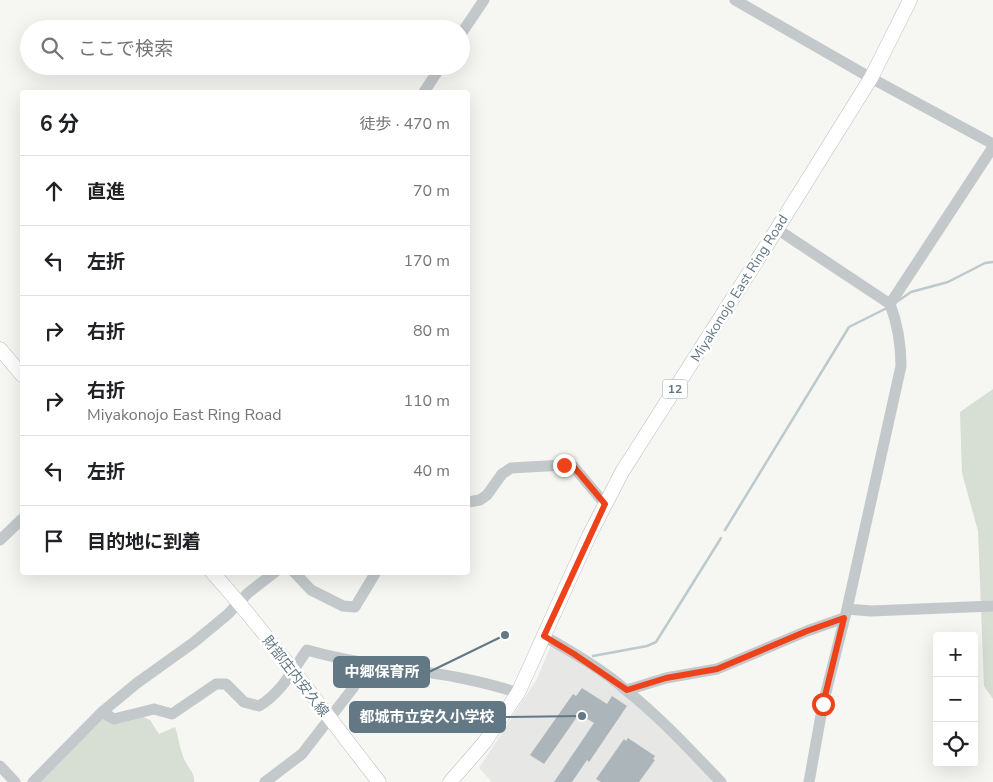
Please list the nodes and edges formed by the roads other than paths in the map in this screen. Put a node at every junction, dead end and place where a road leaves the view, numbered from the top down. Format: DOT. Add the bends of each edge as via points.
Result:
graph roads {
  1 [pos="484,0"];
  2 [pos="735,0"];
  3 [pos="910,0"];
  4 [pos="470,21"];
  5 [pos="435,75"];
  6 [pos="871,78"];
  7 [pos="425,90"];
  8 [pos="993,146"];
  9 [pos="777,229"];
  10 [pos="890,304"];
  11 [pos="0,349"];
  12 [pos="20,373"];
  13 [pos="470,502"];
  14 [pos="605,504"];
  15 [pos="20,520"];
  16 [pos="0,540"];
  17 [pos="215,575"];
  18 [pos="270,575"];
  19 [pos="297,575"];
  20 [pos="374,575"];
  21 [pos="239,604"];
  22 [pos="993,606"];
  23 [pos="845,613"];
  24 [pos="544,636"];
  25 [pos="367,664"];
  26 [pos="293,670"];
  27 [pos="627,690"];
  28 [pos="518,693"];
  29 [pos="102,712"];
  30 [pos="330,718"];
  31 [pos="0,766"];
  32 [pos="15,782"];
  33 [pos="33,782"];
  34 [pos="265,782"];
  35 [pos="379,782"];
  36 [pos="450,782"];
  37 [pos="721,782"];
  38 [pos="809,782"];
  1 -- 4 [label="street"];
  2 -- 6 [label="street"];
  3 -- 6 [label="main road, Miyakonojo East Ring Road / 12"];
  5 -- 7 [label="street"];
  6 -- 8 [label="street"];
  6 -- 9 [label="main road, Miyakonojo East Ring Road / 12"];
  8 -- 10 [label="street"];
  9 -- 10 [label="street"];
  9 -- 14 [label="main road, Miyakonojo East Ring Road / 12" via="622,472"];
  10 -- 23 [label="street" via="901,341 901,366"];
  11 -- 12 [label="main road"];
  13 -- 14 [label="street" via="487,495 502,474 511,468 564,465 573,466"];
  14 -- 24 [label="main road, Miyakonojo East Ring Road / 12"];
  15 -- 16 [label="street"];
  17 -- 21 [label="main road, 財部庄内安久線"];
  18 -- 21 [label="street" via="248,592"];
  19 -- 20 [label="street" via="311,590 343,606 355,607"];
  21 -- 26 [label="main road, 財部庄内安久線"];
  21 -- 29 [label="street"];
  22 -- 23 [label="street"];
  23 -- 27 [label="street" via="717,669 666,678"];
  23 -- 38 [label="street" via="823,704"];
  24 -- 27 [label="street"];
  24 -- 28 [label="main road, Miyakonojo East Ring Road / 12"];
  25 -- 26 [label="street" via="307,650"];
  25 -- 28 [label="street" via="456,676"];
  25 -- 30 [label="street"];
  26 -- 29 [label="street" via="269,700 259,706 244,702 226,684 216,684 172,714 154,709 114,719"];
  26 -- 30 [label="main road, 財部庄内安久線"];
  27 -- 37 [label="street"];
  28 -- 36 [label="main road, Miyakonojo East Ring Road / 12" via="484,743"];
  29 -- 33 [label="street"];
  30 -- 34 [label="street" via="302,754"];
  30 -- 35 [label="main road, 財部庄内安久線"];
  31 -- 32 [label="street"];
}
